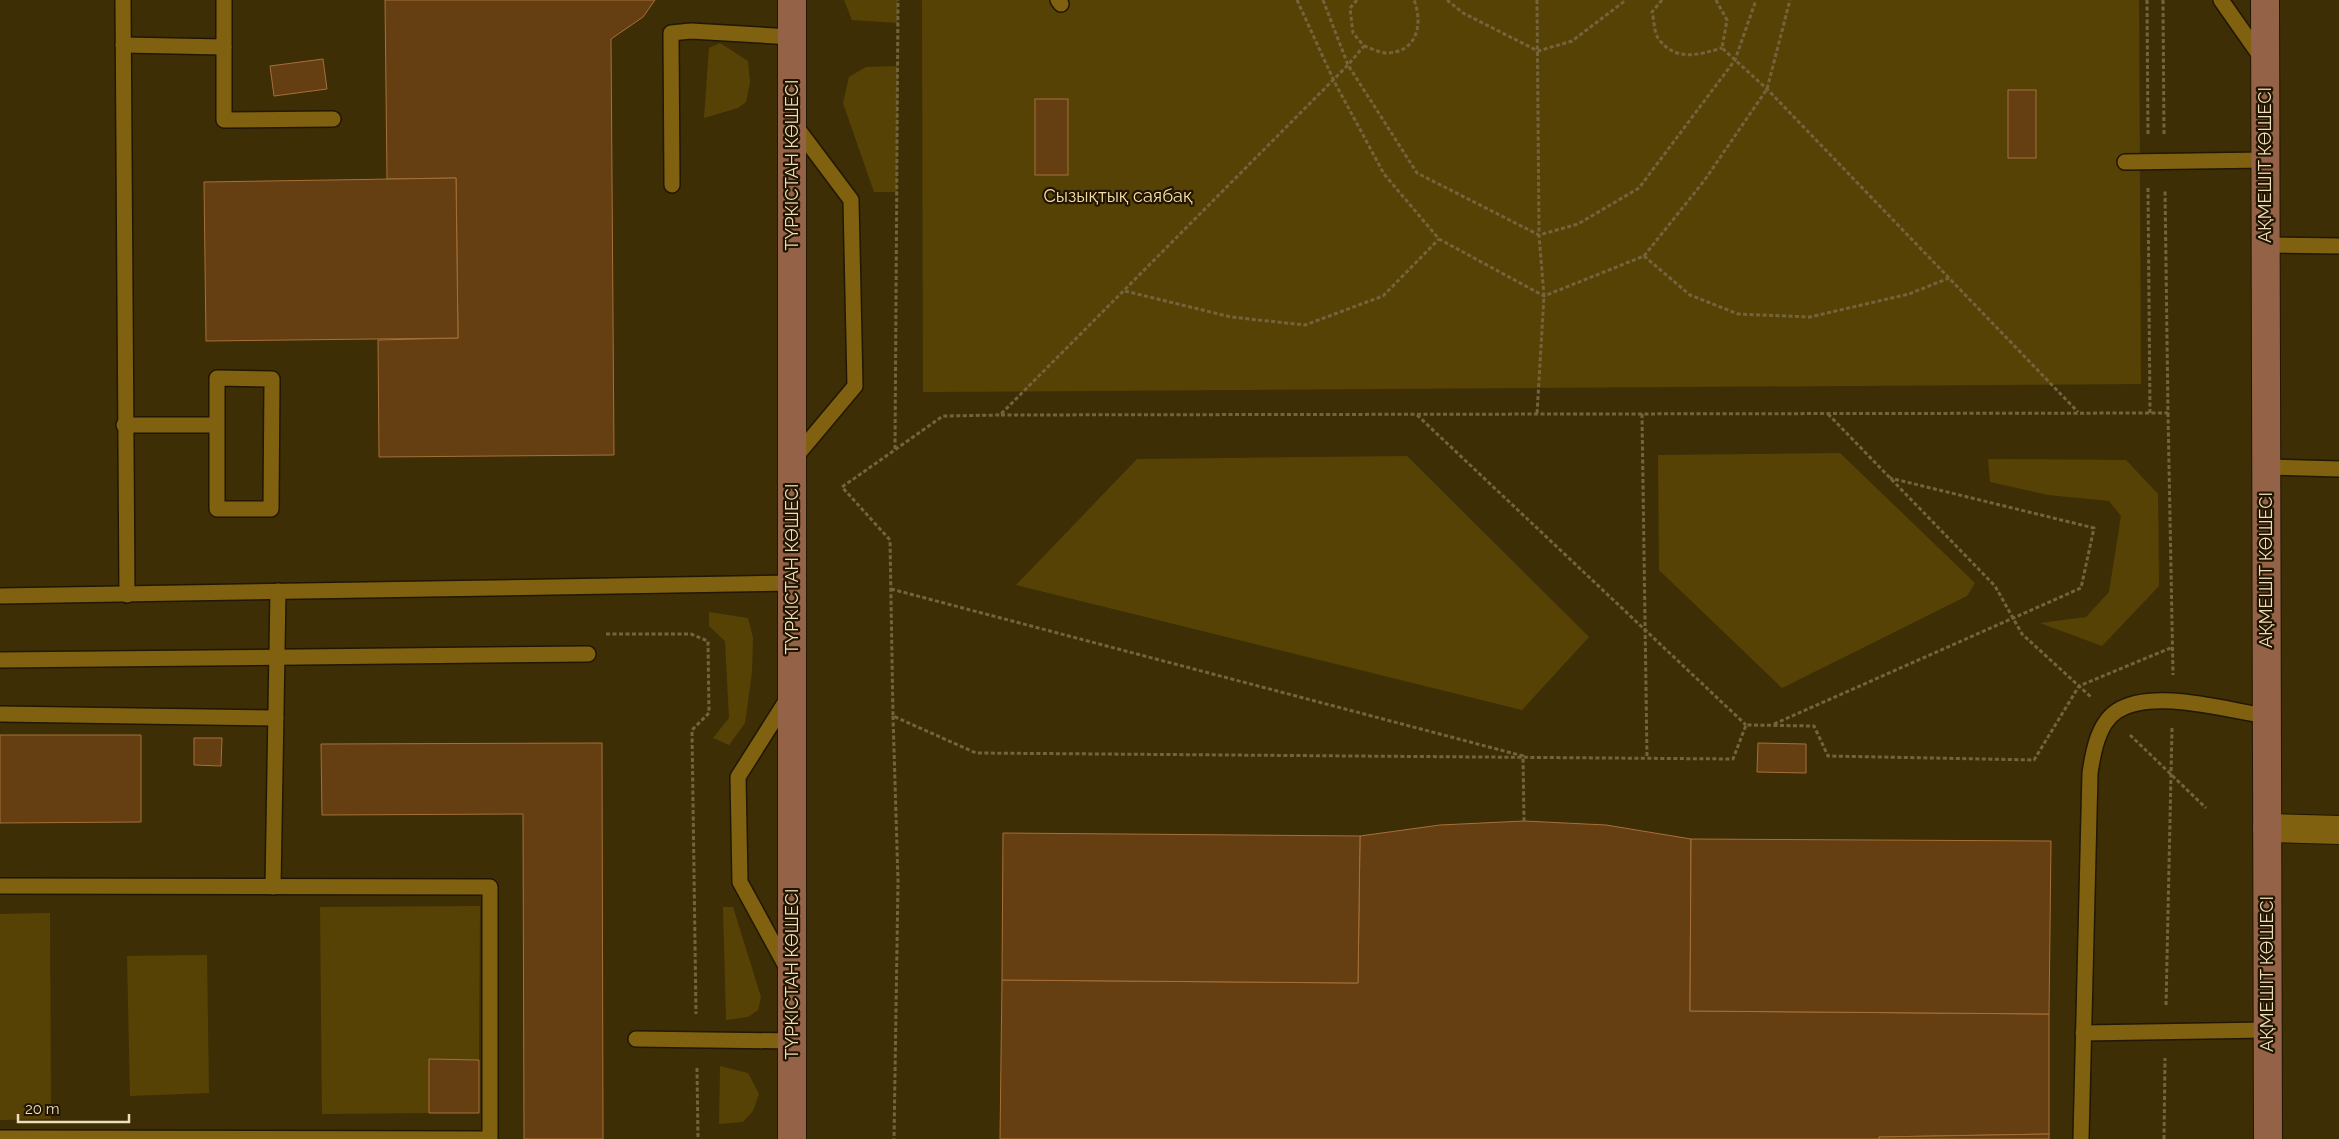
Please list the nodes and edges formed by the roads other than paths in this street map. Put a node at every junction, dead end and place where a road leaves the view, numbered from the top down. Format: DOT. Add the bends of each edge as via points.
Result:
graph roads {
  1 [pos="123,0"];
  2 [pos="224,0"];
  3 [pos="792,0"];
  4 [pos="2220,0"];
  5 [pos="2265,0"];
  6 [pos="792,37"];
  7 [pos="123,45"];
  8 [pos="224,47"];
  9 [pos="2265,64"];
  10 [pos="333,120"];
  11 [pos="792,122"];
  12 [pos="2265,160"];
  13 [pos="2124,162"];
  14 [pos="672,185"];
  15 [pos="2266,245"];
  16 [pos="2339,246"];
  17 [pos="124,425"];
  18 [pos="217,425"];
  19 [pos="792,461"];
  20 [pos="2266,467"];
  21 [pos="2339,468"];
  22 [pos="792,583"];
  23 [pos="278,592"];
  24 [pos="127,595"];
  25 [pos="0,596"];
  26 [pos="588,654"];
  27 [pos="277,657"];
  28 [pos="0,660"];
  29 [pos="792,692"];
  30 [pos="0,714"];
  31 [pos="2266,716"];
  32 [pos="276,718"];
  33 [pos="2267,828"];
  34 [pos="2339,830"];
  35 [pos="0,886"];
  36 [pos="273,887"];
  37 [pos="792,978"];
  38 [pos="2268,1030"];
  39 [pos="2083,1033"];
  40 [pos="636,1039"];
  41 [pos="792,1041"];
  42 [pos="0,1138"];
  43 [pos="792,1139"];
  44 [pos="2081,1139"];
  45 [pos="2268,1139"];
  1 -- 7 [label="lane"];
  2 -- 8 [label="lane"];
  3 -- 6 [label="main road, ТҮРКІСТАН КӨШЕСІ"];
  4 -- 9 [label="lane"];
  5 -- 9 [label="main road, АҚМЕШІТ КӨШЕСІ"];
  6 -- 11 [label="main road, ТҮРКІСТАН КӨШЕСІ"];
  6 -- 14 [label="lane" via="671,32"];
  7 -- 8 [label="lane"];
  7 -- 17 [label="lane"];
  8 -- 10 [label="lane" via="224,120"];
  9 -- 12 [label="main road, АҚМЕШІТ КӨШЕСІ"];
  11 -- 19 [label="main road, ТҮРКІСТАН КӨШЕСІ"];
  11 -- 19 [label="lane" via="851,200 855,386"];
  12 -- 13 [label="lane"];
  12 -- 15 [label="main road, АҚМЕШІТ КӨШЕСІ"];
  15 -- 16 [label="lane"];
  15 -- 20 [label="main road, АҚМЕШІТ КӨШЕСІ"];
  17 -- 18 [label="lane"];
  17 -- 24 [label="lane"];
  18 -- 18 [label="lane" via="217,378 272,379 271,509 217,509"];
  19 -- 22 [label="main road, ТҮРКІСТАН КӨШЕСІ"];
  20 -- 21 [label="lane"];
  20 -- 31 [label="main road, АҚМЕШІТ КӨШЕСІ"];
  22 -- 23 [label="lane"];
  22 -- 29 [label="main road, ТҮРКІСТАН КӨШЕСІ"];
  23 -- 24 [label="lane"];
  23 -- 27 [label="lane"];
  24 -- 25 [label="lane"];
  26 -- 27 [label="lane"];
  27 -- 28 [label="lane"];
  27 -- 32 [label="lane"];
  29 -- 37 [label="main road, ТҮРКІСТАН КӨШЕСІ"];
  29 -- 37 [label="lane" via="738,777 740,882"];
  30 -- 32 [label="lane"];
  31 -- 33 [label="main road, АҚМЕШІТ КӨШЕСІ"];
  31 -- 39 [label="lane" via="2173,701 2141,701 2116,712 2101,730 2092,755 2090,773"];
  32 -- 36 [label="lane"];
  33 -- 34 [label="street"];
  33 -- 38 [label="main road, АҚМЕШІТ КӨШЕСІ"];
  35 -- 36 [label="lane"];
  36 -- 42 [label="lane" via="490,888 490,1139"];
  37 -- 41 [label="main road, ТҮРКІСТАН КӨШЕСІ"];
  38 -- 39 [label="lane"];
  38 -- 45 [label="main road, АҚМЕШІТ КӨШЕСІ"];
  39 -- 44 [label="lane"];
  40 -- 41 [label="lane"];
  41 -- 43 [label="main road, ТҮРКІСТАН КӨШЕСІ"];
}
